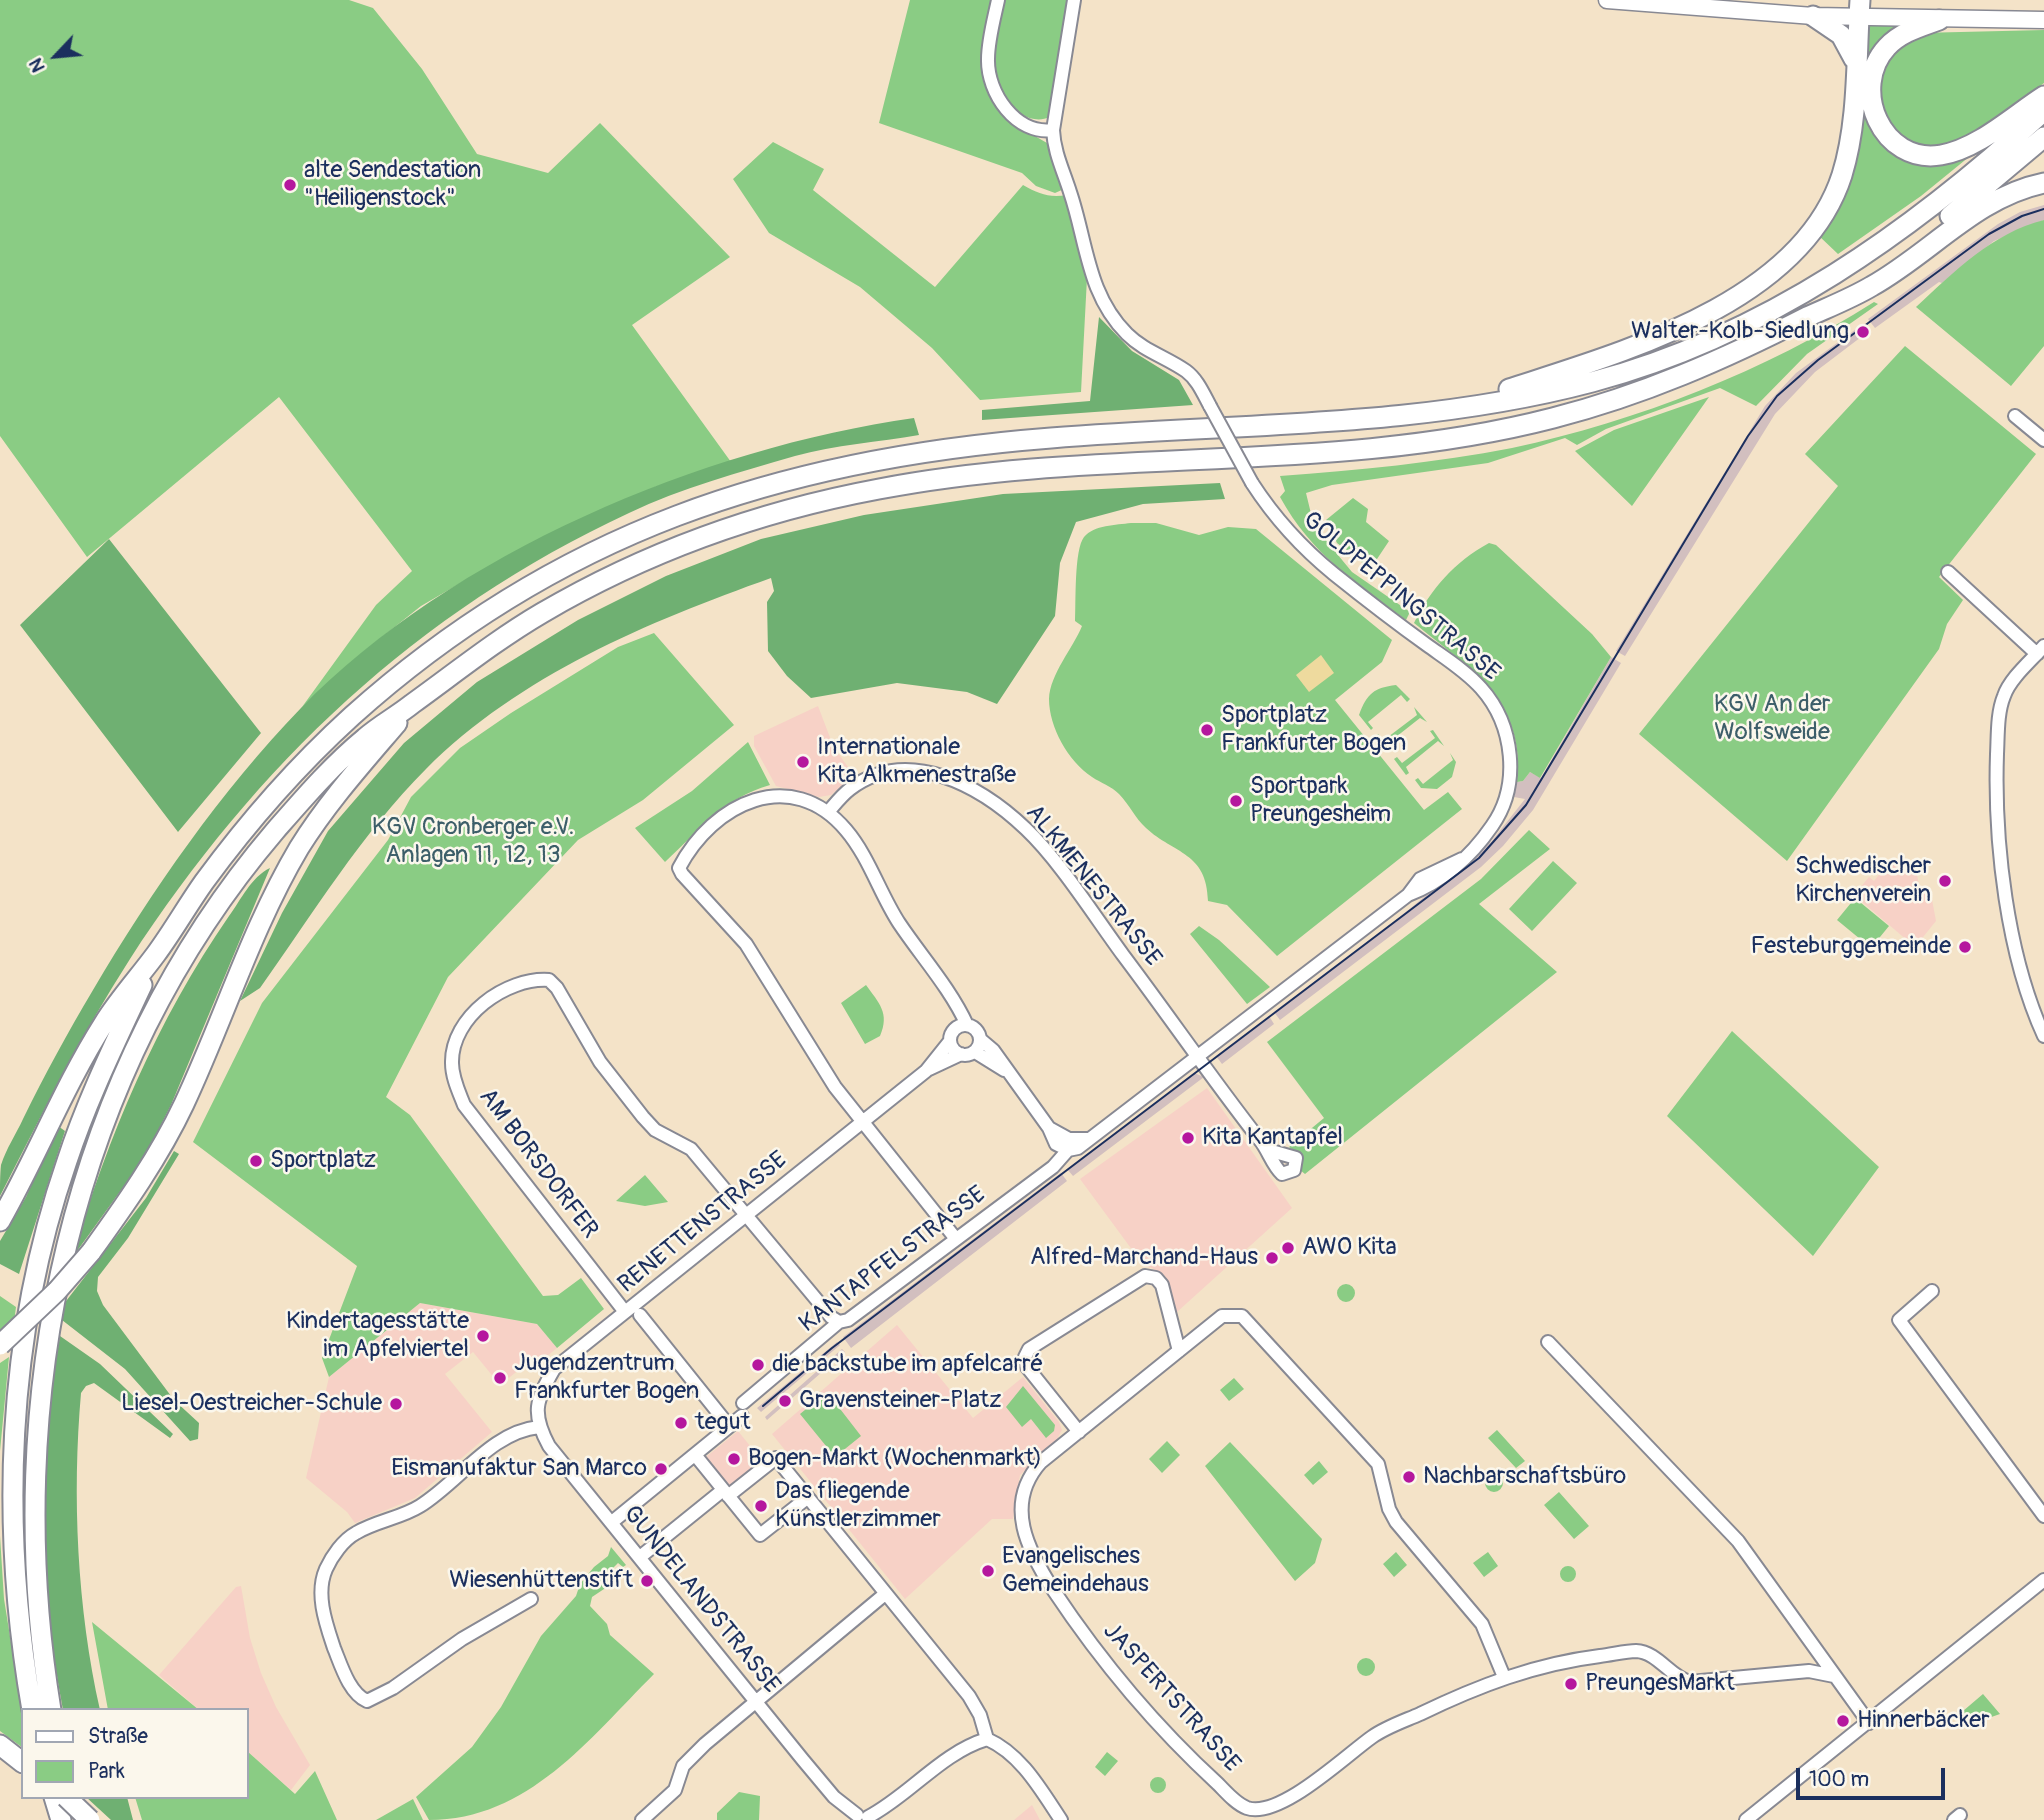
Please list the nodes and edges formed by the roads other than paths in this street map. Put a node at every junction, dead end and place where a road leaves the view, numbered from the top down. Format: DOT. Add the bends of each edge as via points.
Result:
graph roads {
  1 [pos="998,0"];
  2 [pos="1074,0"];
  3 [pos="1607,0"];
  4 [pos="1862,6"];
  5 [pos="1813,16"];
  6 [pos="1939,20"];
  7 [pos="2044,20"];
  8 [pos="1856,66"];
  9 [pos="2044,96"];
  10 [pos="2044,111"];
  11 [pos="1053,130"];
  12 [pos="2044,136"];
  13 [pos="2044,183"];
  14 [pos="1810,316"];
  15 [pos="1448,410"];
  16 [pos="2015,416"];
  17 [pos="2044,440"];
  18 [pos="1948,572"];
  19 [pos="2040,650"];
  20 [pos="415,703"];
  21 [pos="828,812"];
  22 [pos="157,953"];
  23 [pos="957,1032"];
  24 [pos="2044,1036"];
  25 [pos="980,1039"];
  26 [pos="975,1052"];
  27 [pos="961,1054"];
  28 [pos="1196,1058"];
  29 [pos="926,1071"];
  30 [pos="1010,1073"];
  31 [pos="863,1122"];
  32 [pos="1049,1128"];
  33 [pos="1087,1139"];
  34 [pos="1068,1150"];
  35 [pos="1268,1150"];
  36 [pos="748,1215"];
  37 [pos="0,1220"];
  38 [pos="956,1239"];
  39 [pos="1932,1291"];
  40 [pos="625,1312"];
  41 [pos="640,1315"];
  42 [pos="839,1322"];
  43 [pos="1548,1342"];
  44 [pos="0,1345"];
  45 [pos="1179,1351"];
  46 [pos="729,1426"];
  47 [pos="539,1427"];
  48 [pos="1079,1432"];
  49 [pos="696,1456"];
  50 [pos="726,1493"];
  51 [pos="807,1498"];
  52 [pos="2044,1516"];
  53 [pos="612,1522"];
  54 [pos="640,1557"];
  55 [pos="2044,1580"];
  56 [pos="885,1594"];
  57 [pos="530,1599"];
  58 [pos="1834,1676"];
  59 [pos="1504,1677"];
  60 [pos="755,1700"];
  61 [pos="32,1708"];
  62 [pos="51,1708"];
  63 [pos="1869,1723"];
  64 [pos="987,1739"];
  65 [pos="0,1745"];
  66 [pos="21,1761"];
  67 [pos="905,1794"];
  68 [pos="55,1799"];
  69 [pos="68,1799"];
  70 [pos="74,1799"];
  71 [pos="858,1818"];
  72 [pos="61,1820"];
  73 [pos="80,1820"];
  74 [pos="90,1820"];
  75 [pos="642,1820"];
  76 [pos="882,1820"];
  77 [pos="1060,1820"];
  78 [pos="1746,1820"];
  1 -- 11 [label="street" via="988,58 993,86 1017,121 1042,131"];
  2 -- 11 [label="street, GOLDPEPPINGSTRASSE"];
  3 -- 5 [label="main road"];
  4 -- 5 [label="main road"];
  4 -- 6 [label="main road" via="1892,19"];
  4 -- 8 [label="highway"];
  5 -- 8 [label="highway" via="1846,40"];
  6 -- 7 [label="main road"];
  6 -- 9 [label="highway" via="1892,41 1871,75 1872,110 1897,144 1931,155 1951,152"];
  8 -- 15 [label="highway" via="1842,175 1816,227 1795,253 1758,282 1630,349"];
  10 -- 15 [label="highway" via="1898,234 1809,290 1738,327 1596,381"];
  11 -- 28 [label="street, GOLDPEPPINGSTRASSE, bridge" via="1092,280 1109,315 1142,347 1192,377 1252,483 1282,523 1317,560 1466,675 1495,708 1509,744 1507,791 1497,819 1479,845 1454,870 1408,895"];
  12 -- 14 [label="highway" via="1952,215"];
  13 -- 14 [label="highway" via="1987,204 1872,286"];
  14 -- 20 [label="highway" via="1746,350 1676,379 1612,402 1495,431 1373,449 949,478 804,506 679,546 599,583 491,645"];
  15 -- 22 [label="highway" via="948,448 870,459 799,476 662,520 514,595 404,672 352,716 246,828"];
  16 -- 17 [label="street"];
  18 -- 19 [label="street"];
  19 -- 24 [label="street" via="2004,694 1998,724 1997,789 2004,893"];
  20 -- 44 [label="highway, bridge" via="352,775 299,848 268,906 177,1117 130,1198 57,1291"];
  20 -- 62 [label="highway" via="368,735 286,818 223,897 132,1051 93,1142 64,1235 32,1423 30,1509 36,1612"];
  21 -- 23 [label="street" via="859,849 899,923 947,992"];
  21 -- 28 [label="street, ALKMENESTRASSE" via="849,789 874,775 900,769 944,776 990,799 1028,830"];
  21 -- 31 [label="street" via="799,797 751,800 721,820 679,869 746,944 835,1087"];
  22 -- 37 [label="highway" via="102,1025"];
  22 -- 61 [label="highway, bridge" via="84,1114 53,1204 26,1328 16,1392 11,1521 14,1584"];
  23 -- 25 [label="street" via="975,1028"];
  23 -- 27 [label="street"];
  23 -- 29 [label="street, RENETTENSTRASSE"];
  25 -- 26 [label="street"];
  25 -- 30 [label="street"];
  26 -- 27 [label="street, RENETTENSTRASSE"];
  26 -- 30 [label="street"];
  27 -- 29 [label="street, RENETTENSTRASSE"];
  28 -- 33 [label="street, GOLDPEPPINGSTRASSE"];
  28 -- 35 [label="street, ALKMENESTRASSE"];
  29 -- 31 [label="street, RENETTENSTRASSE"];
  30 -- 32 [label="street"];
  31 -- 36 [label="street, RENETTENSTRASSE"];
  31 -- 38 [label="street"];
  32 -- 33 [label="street" via="1069,1139"];
  32 -- 34 [label="street" via="1056,1144"];
  33 -- 34 [label="street, GOLDPEPPINGSTRASSE"];
  34 -- 38 [label="street, KANTAPFELSTRASSE" via="1053,1167"];
  36 -- 40 [label="street, RENETTENSTRASSE"];
  36 -- 40 [label="street, AM BORSDORFER" via="691,1149 654,1130 639,1113 600,1062 549,980 537,979 480,1005 456,1039 451,1062 464,1105"];
  36 -- 42 [label="street"];
  38 -- 42 [label="street, KANTAPFELSTRASSE" via="848,1320"];
  39 -- 52 [label="street" via="1899,1320"];
  40 -- 47 [label="street, RENETTENSTRASSE" via="554,1369 539,1394"];
  41 -- 46 [label="street"];
  42 -- 46 [label="street, KANTAPFELSTRASSE"];
  43 -- 58 [label="street" via="1738,1541"];
  45 -- 48 [label="street, JASPERTSTRASSE"];
  45 -- 48 [label="street" via="1162,1285 1145,1276 1029,1349 1027,1367"];
  45 -- 59 [label="street, JASPERTSTRASSE" via="1222,1316 1242,1316 1378,1464 1396,1522 1482,1624"];
  46 -- 49 [label="street, KANTAPFELSTRASSE"];
  47 -- 53 [label="street, GUNDELANDSTRASSE" via="549,1446"];
  47 -- 57 [label="street" via="510,1433 417,1508 355,1533 325,1571 320,1592 338,1657 352,1687 367,1701"];
  48 -- 59 [label="street, JASPERTSTRASSE" via="1041,1462 1028,1481 1021,1520 1031,1552 1064,1605 1129,1688 1201,1768 1247,1808 1266,1809 1285,1802 1375,1735"];
  49 -- 50 [label="street"];
  49 -- 53 [label="street, KANTAPFELSTRASSE"];
  50 -- 51 [label="street" via="776,1458"];
  50 -- 51 [label="street" via="760,1535"];
  50 -- 54 [label="street"];
  51 -- 56 [label="street"];
  53 -- 54 [label="street, GUNDELANDSTRASSE"];
  54 -- 60 [label="street, GUNDELANDSTRASSE"];
  55 -- 63 [label="street"];
  56 -- 60 [label="street"];
  56 -- 64 [label="street" via="969,1696"];
  58 -- 59 [label="street, JASPERTSTRASSE" via="1809,1671 1690,1682 1637,1651"];
  58 -- 63 [label="street"];
  60 -- 71 [label="street, GUNDELANDSTRASSE" via="834,1797"];
  60 -- 75 [label="street" via="683,1766 675,1790"];
  63 -- 78 [label="street"];
  64 -- 67 [label="street" via="968,1745"];
  64 -- 77 [label="street" via="1014,1756"];
  65 -- 66 [label="highway"];
  67 -- 71 [label="street"];
  67 -- 76 [label="street"];
  68 -- 72 [label="highway"];
  69 -- 74 [label="highway, bridge"];
  70 -- 73 [label="highway"];
}
